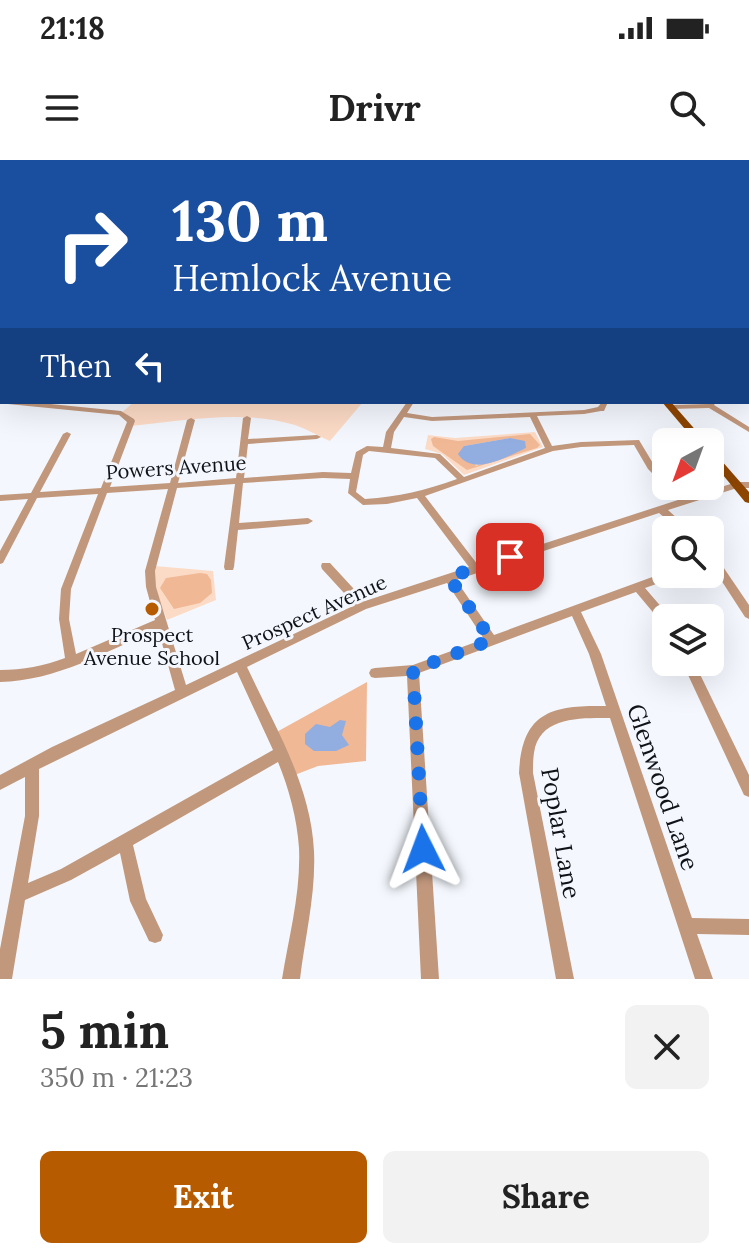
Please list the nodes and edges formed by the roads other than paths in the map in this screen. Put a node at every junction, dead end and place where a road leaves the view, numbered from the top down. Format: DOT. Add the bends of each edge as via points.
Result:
graph roads {
  1 [pos="28,404"];
  2 [pos="410,404"];
  3 [pos="604,404"];
  4 [pos="668,404"];
  5 [pos="712,404"];
  6 [pos="532,414"];
  7 [pos="402,415"];
  8 [pos="247,418"];
  9 [pos="191,420"];
  10 [pos="689,428"];
  11 [pos="749,430"];
  12 [pos="67,434"];
  13 [pos="317,437"];
  14 [pos="244,442"];
  15 [pos="387,449"];
  16 [pos="550,449"];
  17 [pos="724,467"];
  18 [pos="652,468"];
  19 [pos="355,476"];
  20 [pos="462,479"];
  21 [pos="240,481"];
  22 [pos="173,485"];
  23 [pos="743,485"];
  24 [pos="104,490"];
  25 [pos="418,493"];
  26 [pos="35,495"];
  27 [pos="0,498"];
  28 [pos="749,499"];
  29 [pos="688,500"];
  30 [pos="661,509"];
  31 [pos="669,516"];
  32 [pos="308,521"];
  33 [pos="234,527"];
  34 [pos="0,560"];
  35 [pos="326,566"];
  36 [pos="229,567"];
  37 [pos="475,568"];
  38 [pos="449,577"];
  39 [pos="724,578"];
  40 [pos="652,582"];
  41 [pos="638,587"];
  42 [pos="652,604"];
  43 [pos="363,606"];
  44 [pos="575,611"];
  45 [pos="749,614"];
  46 [pos="162,622"];
  47 [pos="491,640"];
  48 [pos="71,659"];
  49 [pos="240,665"];
  50 [pos="413,670"];
  51 [pos="375,673"];
  52 [pos="0,676"];
  53 [pos="695,676"];
  54 [pos="182,693"];
  55 [pos="613,712"];
  56 [pos="279,754"];
  57 [pos="32,765"];
  58 [pos="0,783"];
  59 [pos="749,790"];
  60 [pos="125,842"];
  61 [pos="18,895"];
  62 [pos="687,926"];
  63 [pos="749,927"];
  64 [pos="155,935"];
  65 [pos="3,979"];
  66 [pos="291,979"];
  67 [pos="430,979"];
  68 [pos="565,979"];
  69 [pos="704,979"];
  1 -- 24 [label="street" via="126,415 131,421"];
  2 -- 7 [label="street"];
  3 -- 6 [label="street" via="594,411"];
  4 -- 5 [label="street"];
  4 -- 10 [label="main road"];
  5 -- 11 [label="street"];
  6 -- 7 [label="street" via="432,419"];
  6 -- 16 [label="street"];
  7 -- 15 [label="street" via="390,432"];
  8 -- 14 [label="street"];
  9 -- 22 [label="street"];
  12 -- 26 [label="street"];
  13 -- 14 [label="street"];
  14 -- 21 [label="street"];
  15 -- 19 [label="street" via="361,450"];
  15 -- 20 [label="street" via="437,456"];
  16 -- 18 [label="street" via="636,442"];
  16 -- 20 [label="street"];
  17 -- 23 [label="main road"];
  19 -- 21 [label="street, Powers Avenue"];
  19 -- 25 [label="street" via="352,493 363,502"];
  20 -- 25 [label="street"];
  21 -- 22 [label="street, Powers Avenue"];
  21 -- 33 [label="street"];
  22 -- 24 [label="street, Powers Avenue"];
  22 -- 46 [label="street" via="150,571"];
  23 -- 28 [label="main road"];
  24 -- 26 [label="street, Powers Avenue"];
  24 -- 48 [label="street" via="66,589 64,619"];
  25 -- 37 [label="street"];
  26 -- 27 [label="street, Powers Avenue"];
  26 -- 34 [label="street"];
  29 -- 30 [label="street, Prospect Avenue"];
  30 -- 31 [label="street"];
  30 -- 37 [label="street, Prospect Avenue"];
  32 -- 33 [label="street"];
  33 -- 36 [label="street"];
  35 -- 43 [label="street"];
  37 -- 38 [label="street, Prospect Avenue"];
  38 -- 43 [label="street, Prospect Avenue"];
  38 -- 47 [label="street"];
  39 -- 45 [label="street"];
  40 -- 41 [label="street"];
  41 -- 42 [label="street"];
  41 -- 44 [label="street"];
  43 -- 49 [label="street, Prospect Avenue"];
  44 -- 47 [label="street"];
  44 -- 55 [label="street, Glenwood Lane"];
  46 -- 48 [label="street"];
  46 -- 54 [label="street"];
  47 -- 50 [label="street"];
  48 -- 52 [label="street" via="33,674"];
  49 -- 54 [label="street, Prospect Avenue"];
  49 -- 56 [label="street"];
  50 -- 51 [label="street"];
  50 -- 67 [label="street"];
  53 -- 59 [label="street"];
  54 -- 57 [label="street, Prospect Avenue"];
  55 -- 62 [label="street, Glenwood Lane"];
  55 -- 68 [label="street, Poplar Lane" via="549,719 527,746 526,773"];
  56 -- 60 [label="street"];
  56 -- 66 [label="street" via="300,803 306,835"];
  57 -- 58 [label="street, Prospect Avenue"];
  57 -- 61 [label="street" via="32,816"];
  60 -- 61 [label="street"];
  60 -- 64 [label="street" via="138,901"];
  61 -- 65 [label="street"];
  62 -- 63 [label="street"];
  62 -- 69 [label="street, Glenwood Lane"];
}
